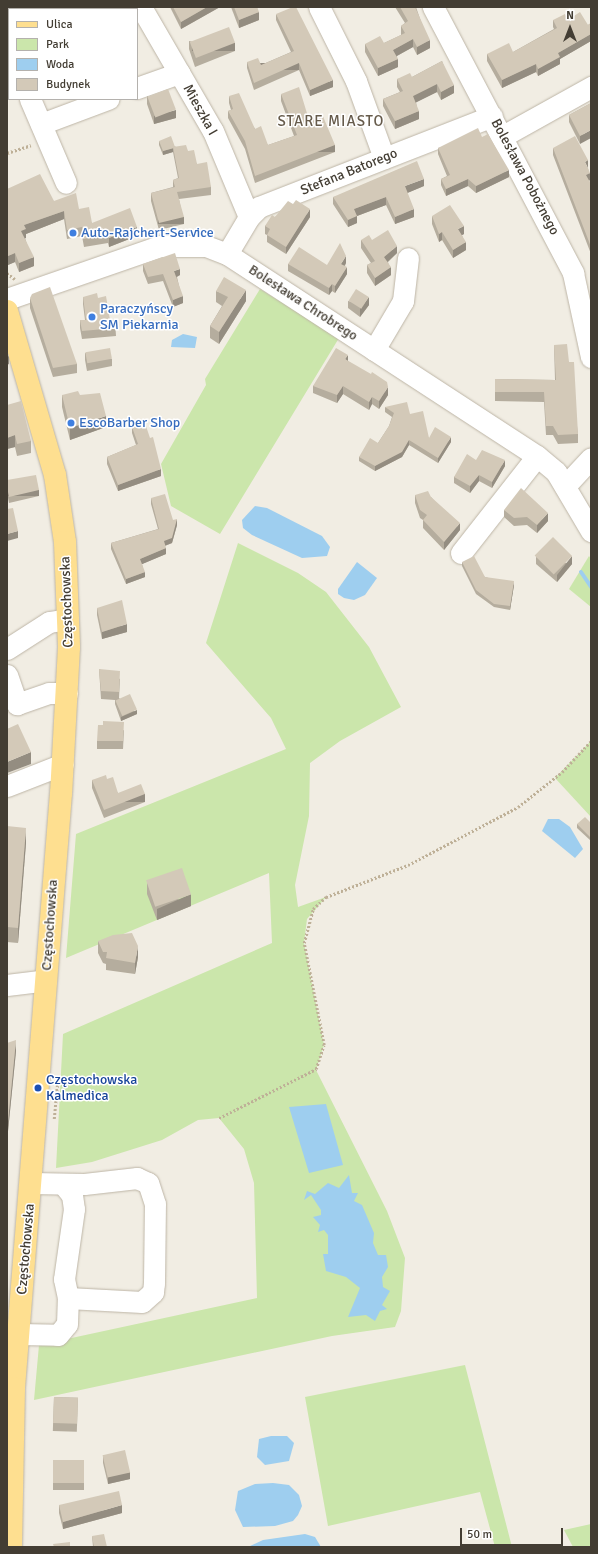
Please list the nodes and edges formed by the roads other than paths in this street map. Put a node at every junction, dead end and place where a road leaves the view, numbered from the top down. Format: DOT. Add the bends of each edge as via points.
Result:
graph roads {
  1 [pos="141,7"];
  2 [pos="320,7"];
  3 [pos="434,7"];
  4 [pos="179,73"];
  5 [pos="591,87"];
  6 [pos="138,88"];
  7 [pos="30,100"];
  8 [pos="106,100"];
  9 [pos="492,116"];
  10 [pos="44,131"];
  11 [pos="503,136"];
  12 [pos="384,158"];
  13 [pos="66,183"];
  14 [pos="249,217"];
  15 [pos="227,254"];
  16 [pos="408,258"];
  17 [pos="7,299"];
  18 [pos="7,311"];
  19 [pos="374,350"];
  20 [pos="591,357"];
  21 [pos="537,456"];
  22 [pos="591,458"];
  23 [pos="565,486"];
  24 [pos="591,531"];
  25 [pos="461,553"];
  26 [pos="68,619"];
  27 [pos="7,649"];
  28 [pos="7,675"];
  29 [pos="67,693"];
  30 [pos="63,764"];
  31 [pos="7,786"];
  32 [pos="46,980"];
  33 [pos="7,985"];
  34 [pos="32,1183"];
  35 [pos="63,1184"];
  36 [pos="68,1298"];
  37 [pos="19,1334"];
  38 [pos="11,1547"];
  1 -- 4 [label="street, Mieszka I"];
  2 -- 12 [label="street" via="350,69"];
  3 -- 9 [label="street, Bolesława Pobożnego"];
  4 -- 6 [label="street"];
  4 -- 14 [label="street, Mieszka I" via="224,154"];
  5 -- 11 [label="street"];
  7 -- 10 [label="street"];
  8 -- 10 [label="street"];
  9 -- 11 [label="street, Bolesława Pobożnego"];
  9 -- 12 [label="street, Stefana Batorego"];
  10 -- 13 [label="street"];
  11 -- 20 [label="street, Bolesława Pobożnego" via="573,273"];
  12 -- 14 [label="street, Stefana Batorego" via="259,207"];
  14 -- 15 [label="street, Stefana Batorego"];
  15 -- 17 [label="street, Bolesława Chrobrego" via="206,246 160,246"];
  15 -- 19 [label="street, Bolesława Chrobrego"];
  16 -- 19 [label="street" via="403,301"];
  18 -- 26 [label="main road, Częstochowska" via="55,475 65,542"];
  19 -- 21 [label="street, Bolesława Chrobrego"];
  21 -- 23 [label="street, Bolesława Chrobrego" via="556,472"];
  21 -- 25 [label="street"];
  22 -- 23 [label="street"];
  23 -- 24 [label="street"];
  26 -- 27 [label="street" via="49,622"];
  26 -- 29 [label="main road, Częstochowska"];
  28 -- 29 [label="street" via="18,704 49,693"];
  29 -- 30 [label="main road, Częstochowska"];
  30 -- 31 [label="street"];
  30 -- 32 [label="main road, Częstochowska"];
  32 -- 33 [label="street"];
  32 -- 34 [label="main road, Częstochowska"];
  34 -- 35 [label="street"];
  34 -- 37 [label="main road, Częstochowska"];
  35 -- 36 [label="street" via="72,1195 74,1209 64,1279"];
  35 -- 36 [label="street" via="137,1178 148,1183 156,1204 154,1283 148,1299 142,1302"];
  36 -- 37 [label="street" via="67,1324 58,1335"];
  37 -- 38 [label="main road, Częstochowska" via="11,1436"];
}
